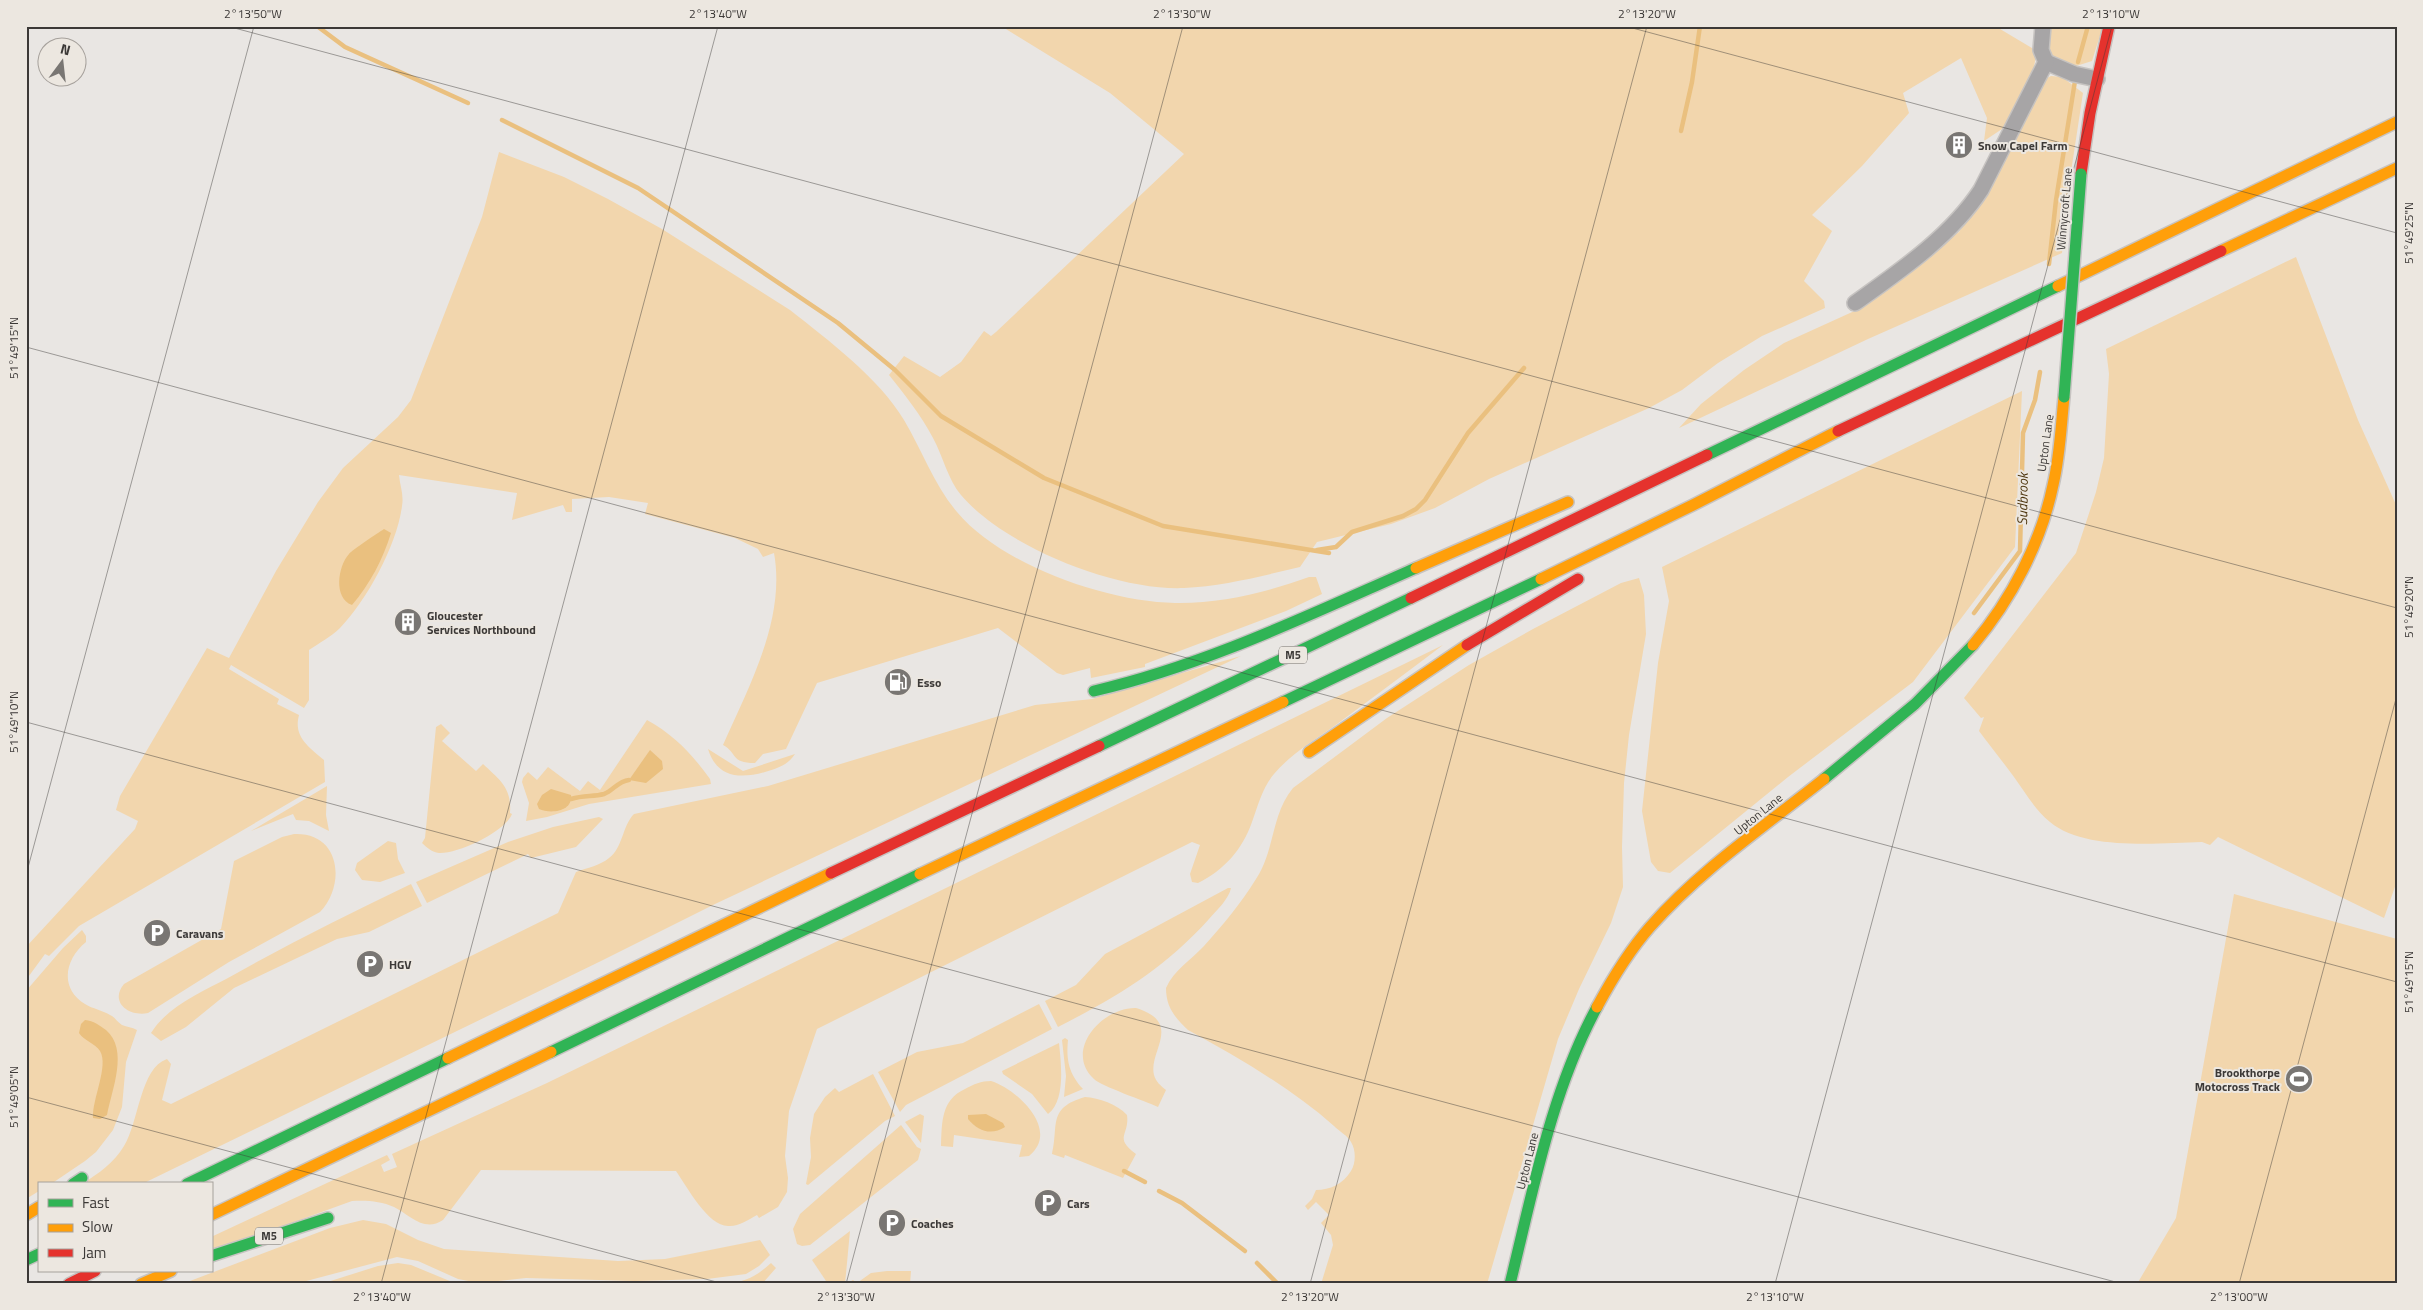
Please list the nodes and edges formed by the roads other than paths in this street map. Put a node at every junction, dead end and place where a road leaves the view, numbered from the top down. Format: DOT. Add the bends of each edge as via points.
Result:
graph roads {
  1 [pos="2043,26"];
  2 [pos="2109,26"];
  3 [pos="2046,62"];
  4 [pos="2097,79"];
  5 [pos="2397,122"];
  6 [pos="2397,168"];
  7 [pos="1855,303"];
  8 [pos="2064,398"];
  9 [pos="1675,470"];
  10 [pos="1608,490"];
  11 [pos="1580,498"];
  12 [pos="1693,505"];
  13 [pos="1618,555"];
  14 [pos="1587,574"];
  15 [pos="1094,691"];
  16 [pos="1309,752"];
  17 [pos="191,1182"];
  18 [pos="38,1208"];
  19 [pos="26,1215"];
  20 [pos="212,1215"];
  21 [pos="328,1218"];
  22 [pos="38,1254"];
  23 [pos="212,1256"];
  24 [pos="26,1260"];
  25 [pos="93,1272"];
  26 [pos="170,1272"];
  27 [pos="69,1284"];
  28 [pos="140,1284"];
  29 [pos="1510,1284"];
  1 -- 3 [label="street" via="2041,50"];
  2 -- 4 [label="main road, Winnycroft Lane"];
  3 -- 4 [label="street" via="2074,74"];
  3 -- 7 [label="street" via="1969,208 1952,228"];
  4 -- 8 [label="main road, Winnycroft Lane, bridge" via="2081,174"];
  5 -- 9 [label="main road, M5"];
  6 -- 12 [label="main road" via="1806,446"];
  8 -- 29 [label="main road, Upton Lane" via="2051,494 2023,567 1988,627 1931,691 1690,887 1638,941 1612,976 1570,1064 1549,1129"];
  9 -- 10 [label="main road, M5"];
  9 -- 17 [label="main road, M5"];
  11 -- 15 [label="main road, M5" via="1237,646 1142,680"];
  12 -- 13 [label="main road"];
  12 -- 20 [label="main road"];
  14 -- 16 [label="main road" via="1444,659"];
  18 -- 19 [label="main road"];
  21 -- 23 [label="main road, M5"];
  22 -- 24 [label="main road"];
  25 -- 27 [label="main road"];
  26 -- 28 [label="main road"];
}
